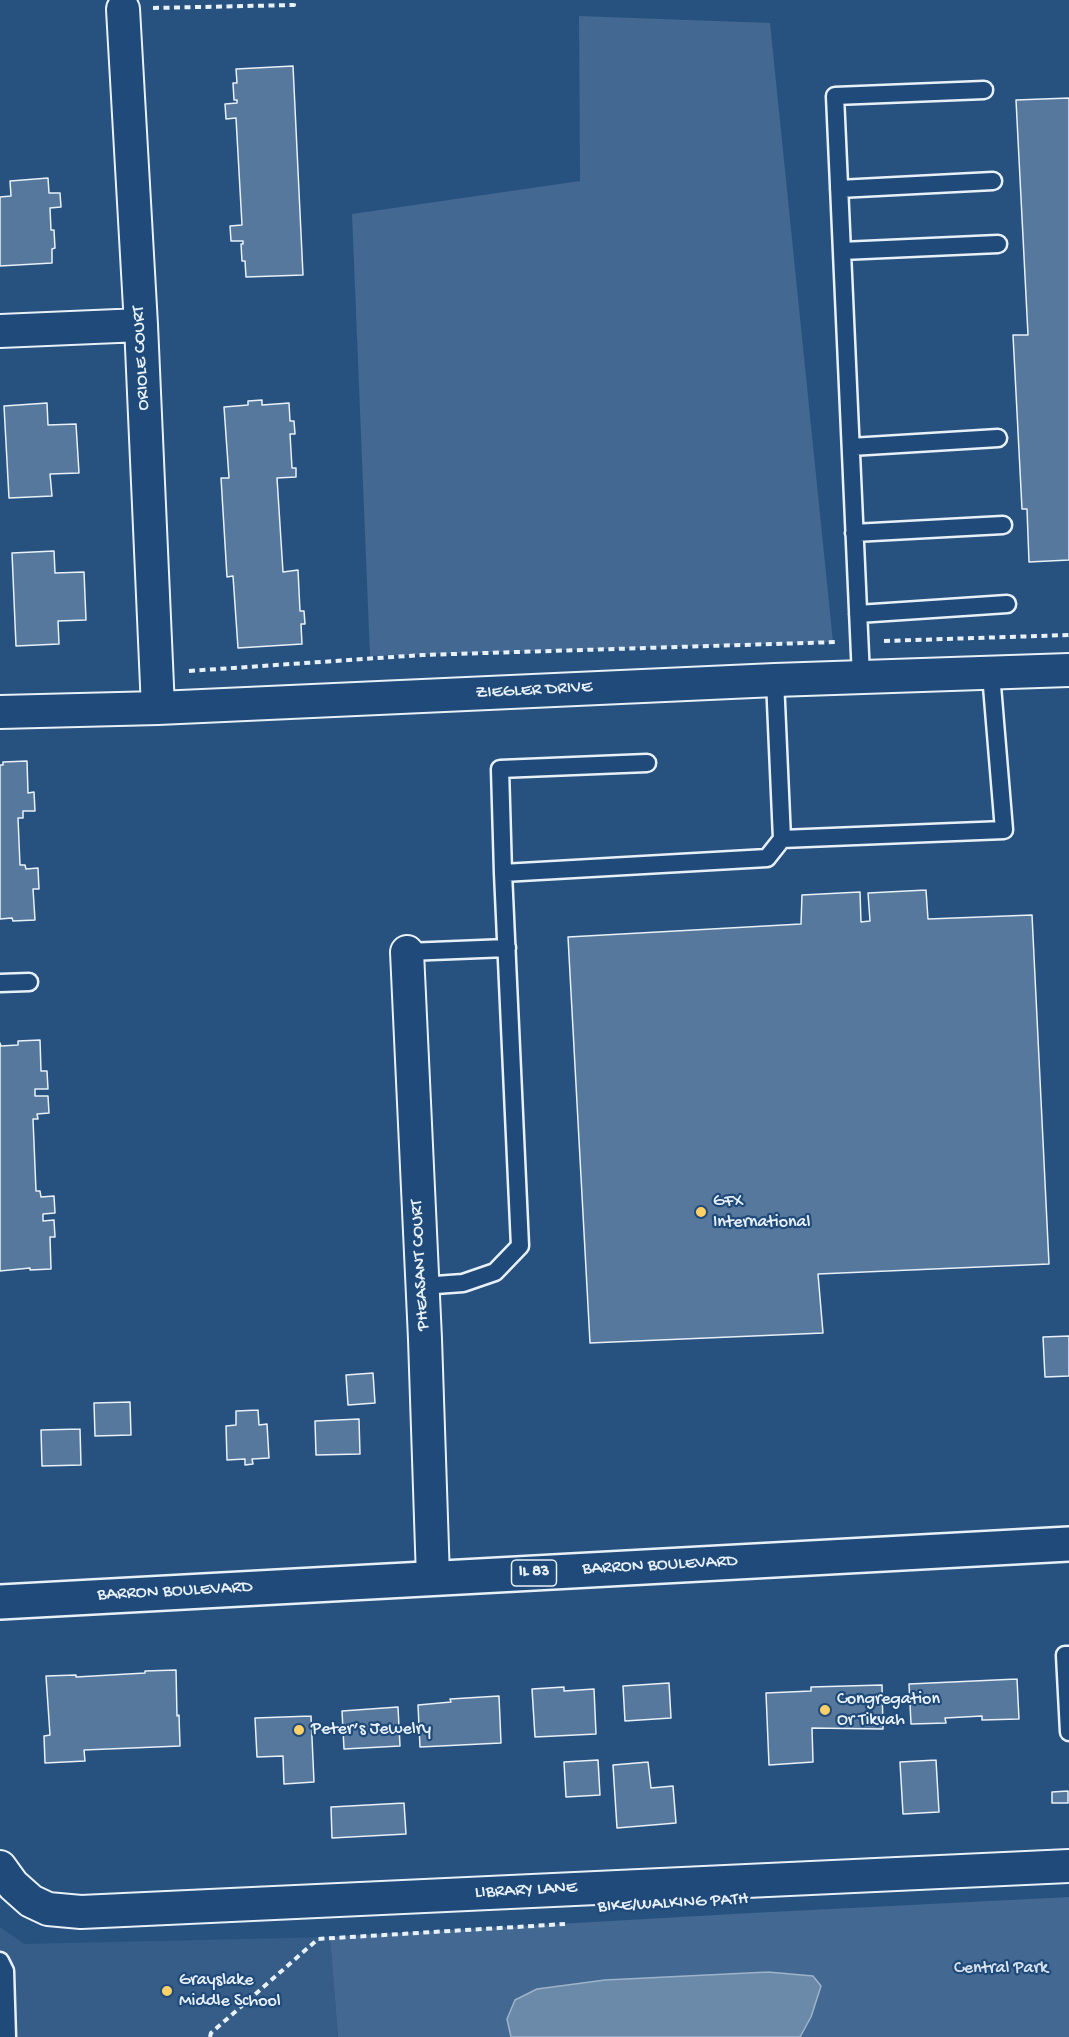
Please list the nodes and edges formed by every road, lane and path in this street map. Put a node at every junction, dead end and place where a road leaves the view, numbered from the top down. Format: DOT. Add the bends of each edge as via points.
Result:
graph roads {
  1 [pos="293,0"];
  2 [pos="123,9"];
  3 [pos="984,90"];
  4 [pos="993,181"];
  5 [pos="839,189"];
  6 [pos="998,244"];
  7 [pos="842,251"];
  8 [pos="141,325"];
  9 [pos="0,331"];
  10 [pos="998,438"];
  11 [pos="850,447"];
  12 [pos="1003,525"];
  13 [pos="854,533"];
  14 [pos="1007,604"];
  15 [pos="858,614"];
  16 [pos="1069,634"];
  17 [pos="859,642"];
  18 [pos="1069,670"];
  19 [pos="156,673"];
  20 [pos="991,674"];
  21 [pos="861,677"];
  22 [pos="775,680"];
  23 [pos="158,708"];
  24 [pos="0,712"];
  25 [pos="647,763"];
  26 [pos="782,839"];
  27 [pos="503,873"];
  28 [pos="507,948"];
  29 [pos="406,952"];
  30 [pos="29,982"];
  31 [pos="0,983"];
  32 [pos="422,1286"];
  33 [pos="1069,1544"];
  34 [pos="433,1578"];
  35 [pos="0,1602"];
  36 [pos="1069,1655"];
  37 [pos="1069,1732"];
  38 [pos="1069,1866"];
  39 [pos="0,1867"];
  40 [pos="576,1923"];
  41 [pos="0,1961"];
  42 [pos="5,2035"];
  43 [pos="210,2037"];
  1 -- 2 [label="path" via="294,5"];
  2 -- 8 [label="street, ORIOLE COURT"];
  3 -- 5 [label="lane" via="835,96"];
  4 -- 5 [label="lane"];
  5 -- 7 [label="lane"];
  6 -- 7 [label="lane"];
  7 -- 11 [label="lane"];
  8 -- 9 [label="street"];
  8 -- 19 [label="street, ORIOLE COURT"];
  10 -- 11 [label="lane"];
  11 -- 13 [label="lane"];
  12 -- 13 [label="lane"];
  13 -- 15 [label="lane"];
  14 -- 15 [label="lane"];
  15 -- 17 [label="lane"];
  16 -- 17 [label="path"];
  17 -- 19 [label="path" via="422,655"];
  17 -- 21 [label="lane"];
  18 -- 20 [label="street, ZIEGLER DRIVE"];
  19 -- 23 [label="street, ORIOLE COURT"];
  20 -- 21 [label="street, ZIEGLER DRIVE"];
  20 -- 26 [label="lane" via="1004,830"];
  21 -- 22 [label="street, ZIEGLER DRIVE"];
  22 -- 23 [label="street, ZIEGLER DRIVE"];
  22 -- 26 [label="lane"];
  23 -- 24 [label="street, ZIEGLER DRIVE"];
  25 -- 27 [label="lane" via="500,769"];
  26 -- 27 [label="lane" via="767,858"];
  27 -- 28 [label="lane"];
  28 -- 29 [label="lane"];
  28 -- 32 [label="lane" via="520,1246 495,1272 463,1283"];
  29 -- 32 [label="street, PHEASANT COURT"];
  30 -- 31 [label="lane"];
  32 -- 34 [label="street, PHEASANT COURT"];
  33 -- 34 [label="main road, BARRON BOULEVARD / IL 83"];
  34 -- 35 [label="main road, BARRON BOULEVARD / IL 83"];
  36 -- 37 [label="lane" via="1065,1656"];
  38 -- 39 [label="street, LIBRARY LANE" via="81,1912 48,1909 31,1901"];
  40 -- 43 [label="path, BIKE/WALKING PATH" via="318,1939"];
  41 -- 42 [label="lane" via="5,1971"];
}
